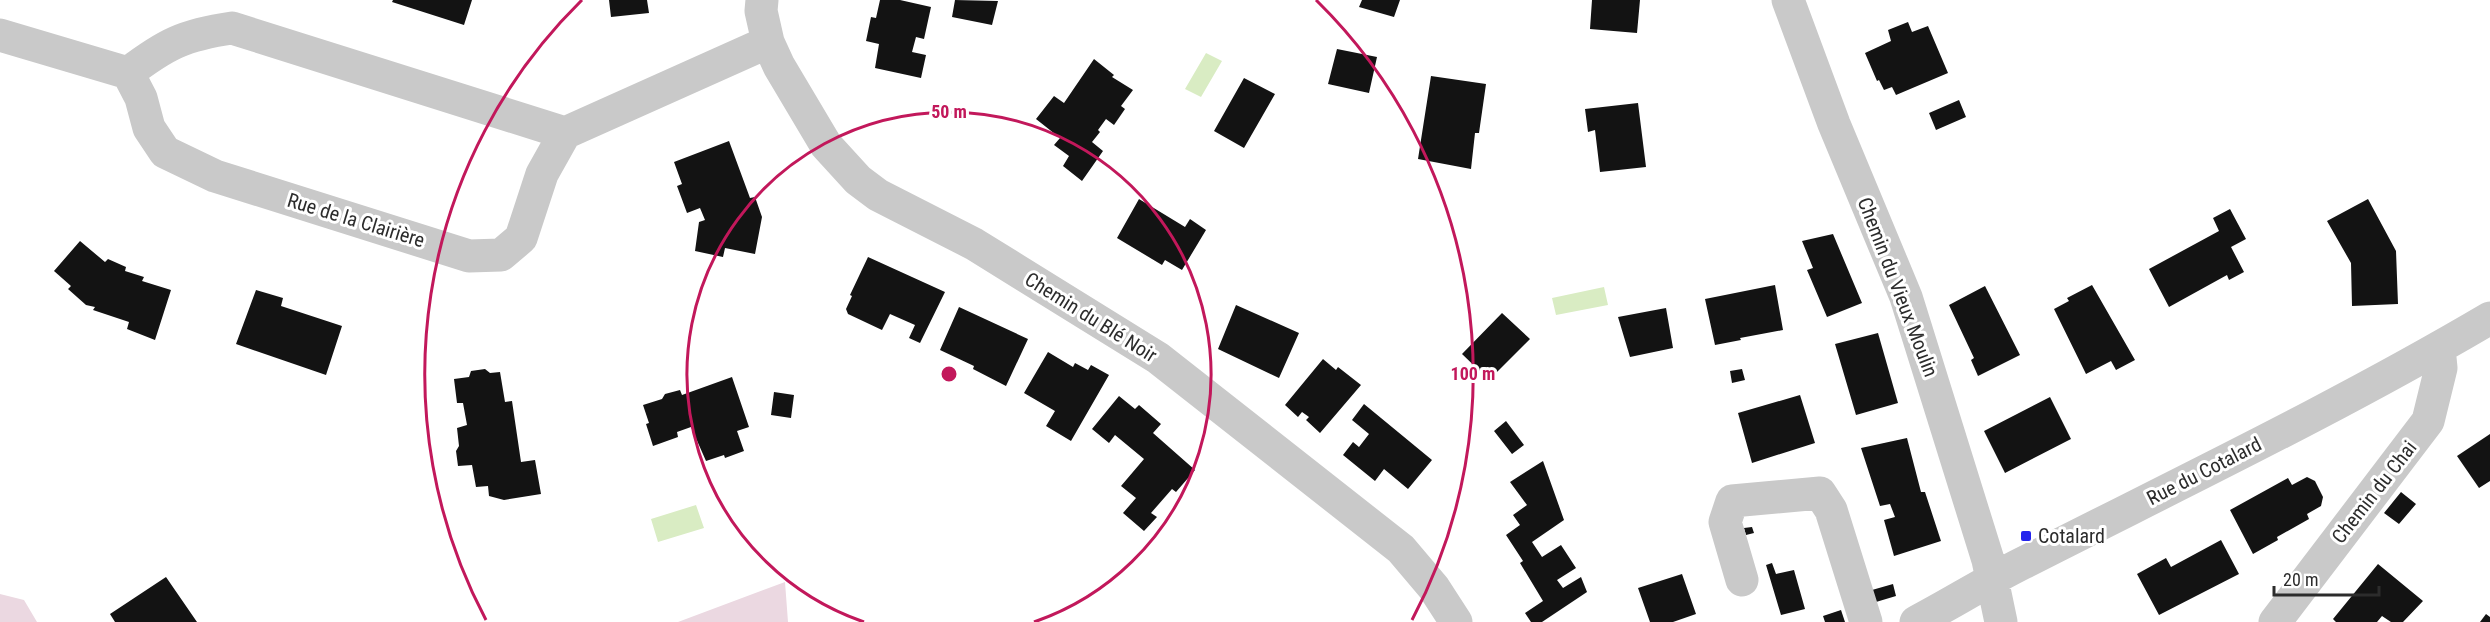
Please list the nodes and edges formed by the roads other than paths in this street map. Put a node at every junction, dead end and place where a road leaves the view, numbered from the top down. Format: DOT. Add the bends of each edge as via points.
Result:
graph roads {
  1 [pos="762,0"];
  2 [pos="1788,0"];
  3 [pos="0,35"];
  4 [pos="768,42"];
  5 [pos="128,73"];
  6 [pos="565,133"];
  7 [pos="2490,318"];
  8 [pos="2439,348"];
  9 [pos="1742,580"];
  10 [pos="1993,580"];
  11 [pos="1456,622"];
  12 [pos="1866,622"];
  13 [pos="1916,622"];
  14 [pos="2001,622"];
  15 [pos="2275,622"];
  1 -- 4 [label="street, Chemin du Blé Noir"];
  2 -- 10 [label="street, Chemin du Vieux Moulin" via="1834,124 1906,297"];
  3 -- 5 [label="street"];
  4 -- 6 [label="street"];
  4 -- 11 [label="street, Chemin du Blé Noir" via="825,145 858,180 878,195 974,244 1158,358 1401,549"];
  5 -- 6 [label="street" via="160,49 197,33 232,28"];
  5 -- 6 [label="street, Rue de la Clairière" via="141,98 149,128 165,153 215,176 469,256 501,255 521,238 542,174"];
  7 -- 8 [label="street, Rue du Cotalard"];
  8 -- 10 [label="street, Rue du Cotalard"];
  8 -- 15 [label="street, Chemin du Chai" via="2441,368 2428,421"];
  9 -- 12 [label="street" via="1725,522 1732,501 1820,493 1831,510"];
  10 -- 13 [label="street, Rue du Cotalard"];
  10 -- 14 [label="street, Chemin du Vieux Moulin"];
}
